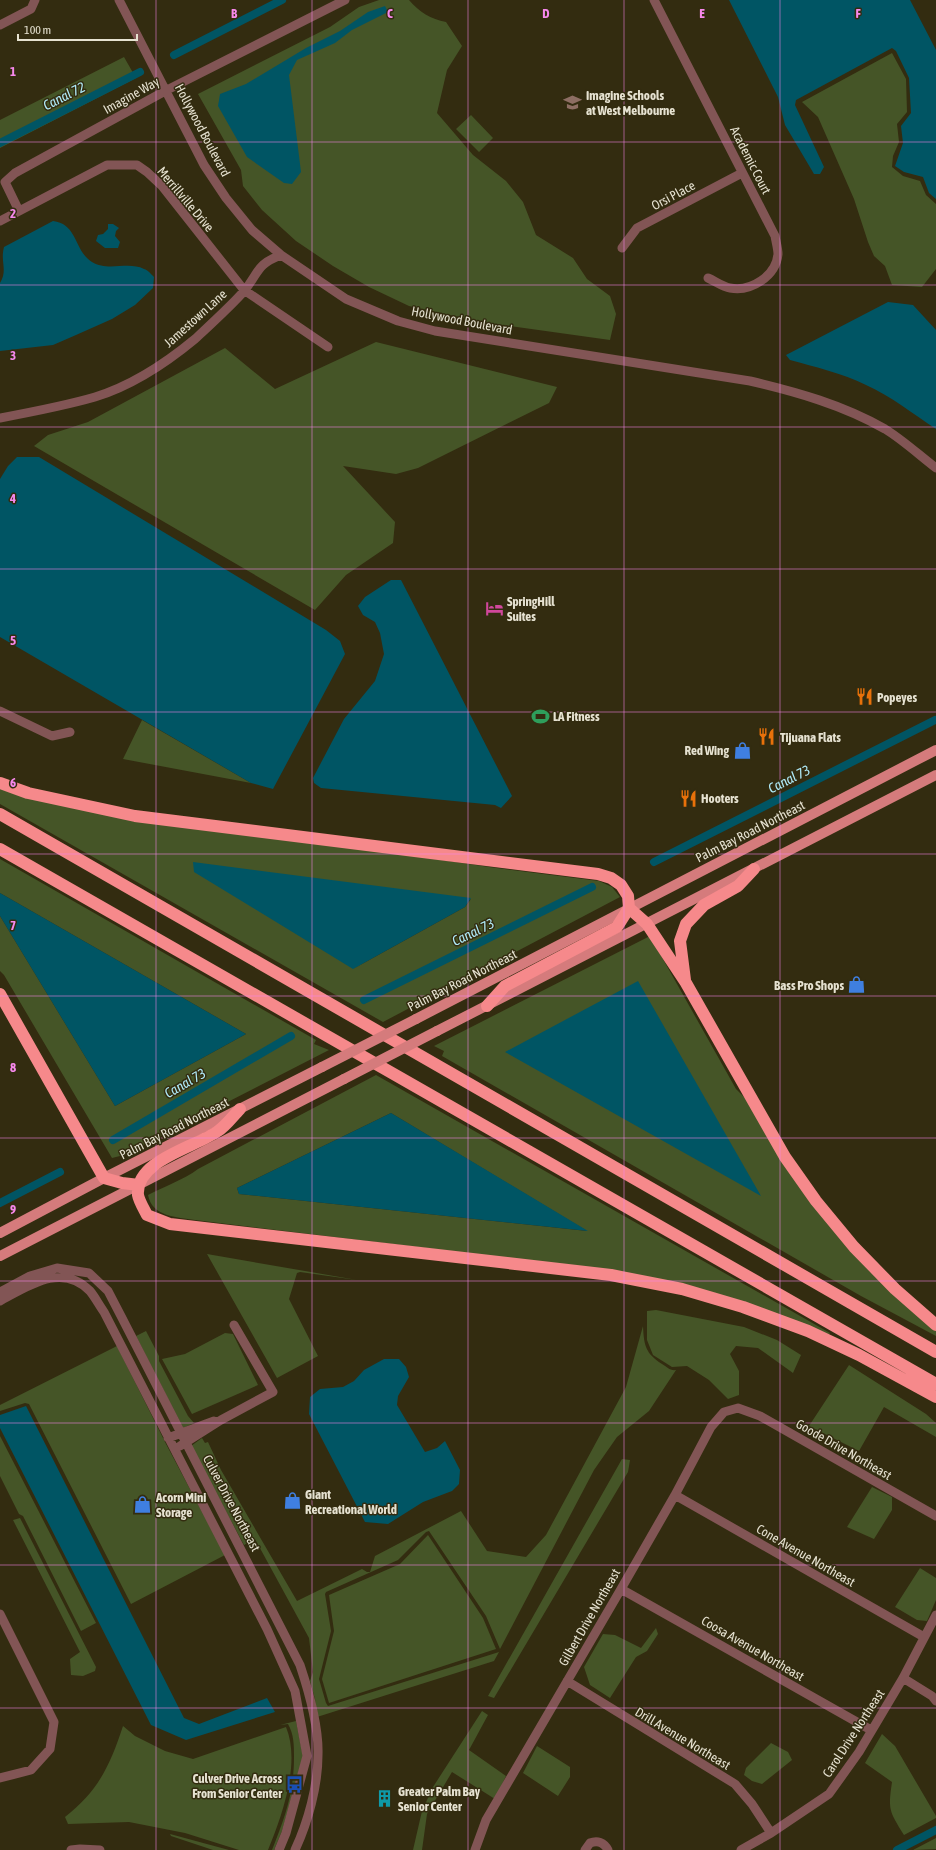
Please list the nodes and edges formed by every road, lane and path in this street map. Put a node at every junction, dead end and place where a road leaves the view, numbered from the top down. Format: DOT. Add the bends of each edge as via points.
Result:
graph roads {
  1 [pos="36,0"];
  2 [pos="119,0"];
  3 [pos="345,0"];
  4 [pos="654,0"];
  5 [pos="0,25"];
  6 [pos="167,90"];
  7 [pos="742,173"];
  8 [pos="19,211"];
  9 [pos="0,221"];
  10 [pos="622,248"];
  11 [pos="281,255"];
  12 [pos="708,278"];
  13 [pos="244,290"];
  14 [pos="328,347"];
  15 [pos="0,418"];
  16 [pos="936,468"];
  17 [pos="0,711"];
  18 [pos="70,732"];
  19 [pos="936,750"];
  20 [pos="936,775"];
  21 [pos="0,783"];
  22 [pos="0,814"];
  23 [pos="0,849"];
  24 [pos="754,868"];
  25 [pos="629,908"];
  26 [pos="647,924"];
  27 [pos="686,983"];
  28 [pos="0,994"];
  29 [pos="487,1006"];
  30 [pos="240,1109"];
  31 [pos="104,1178"];
  32 [pos="139,1185"];
  33 [pos="0,1233"];
  34 [pos="0,1256"];
  35 [pos="0,1292"];
  36 [pos="0,1301"];
  37 [pos="936,1325"];
  38 [pos="234,1326"];
  39 [pos="936,1352"];
  40 [pos="936,1384"];
  41 [pos="936,1397"];
  42 [pos="738,1408"];
  43 [pos="221,1420"];
  44 [pos="181,1434"];
  45 [pos="168,1438"];
  46 [pos="186,1444"];
  47 [pos="173,1449"];
  48 [pos="675,1495"];
  49 [pos="936,1516"];
  50 [pos="621,1589"];
  51 [pos="0,1614"];
  52 [pos="936,1615"];
  53 [pos="924,1637"];
  54 [pos="903,1678"];
  55 [pos="567,1681"];
  56 [pos="936,1701"];
  57 [pos="871,1730"];
  58 [pos="0,1778"];
  59 [pos="771,1833"];
  60 [pos="71,1850"];
  61 [pos="100,1850"];
  62 [pos="279,1850"];
  63 [pos="295,1850"];
  64 [pos="475,1850"];
  65 [pos="585,1850"];
  66 [pos="608,1850"];
  67 [pos="741,1850"];
  1 -- 5 [label="street" via="31,9"];
  2 -- 6 [label="street, Hollywood Boulevard"];
  3 -- 6 [label="street, Imagine Way"];
  4 -- 7 [label="street, Academic Court"];
  6 -- 8 [label="street, Imagine Way" via="15,173 5,182"];
  6 -- 11 [label="street, Hollywood Boulevard" via="204,165 226,198 252,230"];
  7 -- 10 [label="street, Orsi Place" via="637,228"];
  7 -- 12 [label="street, Academic Court" via="775,236 778,254 773,269 762,281 747,288 730,288"];
  8 -- 9 [label="street, Merrillville Drive"];
  8 -- 13 [label="street, Merrillville Drive" via="107,165 137,165 162,186"];
  11 -- 13 [label="street, Jamestown Lane" via="267,260"];
  11 -- 16 [label="street, Hollywood Boulevard" via="346,299 398,322 435,331 750,381 796,392 836,406 885,430"];
  13 -- 14 [label="street, Merrillville Drive"];
  13 -- 15 [label="street, Jamestown Lane" via="195,339 162,364 123,386 96,397"];
  17 -- 18 [label="street" via="52,736"];
  19 -- 25 [label="main road, Palm Bay Road Northeast"];
  20 -- 24 [label="main road"];
  21 -- 25 [label="highway" via="28,792 135,816 598,874 611,878 620,885 628,896"];
  22 -- 39 [label="highway"];
  23 -- 40 [label="highway"];
  24 -- 26 [label="main road"];
  24 -- 27 [label="highway" via="738,886 704,905 686,924 680,941"];
  25 -- 26 [label="highway"];
  25 -- 29 [label="highway" via="617,927 505,986"];
  25 -- 30 [label="main road, Palm Bay Road Northeast, bridge"];
  26 -- 27 [label="highway"];
  26 -- 29 [label="main road"];
  27 -- 37 [label="highway" via="785,1157 816,1201 884,1279"];
  28 -- 31 [label="highway"];
  29 -- 32 [label="main road, bridge"];
  30 -- 31 [label="main road, Palm Bay Road Northeast"];
  30 -- 32 [label="highway" via="219,1131 156,1163 144,1175"];
  31 -- 32 [label="highway"];
  31 -- 33 [label="main road, Palm Bay Road Northeast"];
  32 -- 34 [label="main road"];
  32 -- 41 [label="highway" via="138,1196 147,1215 170,1224 603,1274 682,1289 743,1307 808,1331 860,1355"];
  35 -- 44 [label="street, Culver Drive Northeast" via="30,1276 56,1268 89,1274 108,1291"];
  36 -- 45 [label="street, Culver Drive Northeast" via="38,1281 54,1277 74,1280 90,1291 104,1312"];
  38 -- 43 [label="street" via="273,1392"];
  42 -- 48 [label="street, Gilbert Drive Northeast" via="724,1412 711,1427"];
  42 -- 49 [label="street, Goode Drive Northeast" via="760,1416"];
  43 -- 44 [label="street"];
  43 -- 46 [label="street"];
  44 -- 45 [label="street"];
  44 -- 46 [label="street, Culver Drive Northeast"];
  45 -- 47 [label="street, Culver Drive Northeast"];
  46 -- 47 [label="street"];
  46 -- 63 [label="street, Culver Drive Northeast" via="300,1665 311,1699 318,1754 316,1784"];
  47 -- 62 [label="street, Culver Drive Northeast" via="267,1629 295,1691 307,1756"];
  48 -- 50 [label="street, Gilbert Drive Northeast"];
  48 -- 53 [label="street, Cone Avenue Northeast"];
  50 -- 55 [label="street, Gilbert Drive Northeast"];
  50 -- 57 [label="street, Coosa Avenue Northeast"];
  51 -- 58 [label="street" via="54,1722 50,1749 31,1770"];
  52 -- 53 [label="street, Carol Drive Northeast"];
  53 -- 54 [label="street, Carol Drive Northeast"];
  54 -- 56 [label="street"];
  54 -- 57 [label="street, Carol Drive Northeast"];
  55 -- 59 [label="street, Drill Avenue Northeast" via="735,1784"];
  55 -- 64 [label="street, Gilbert Drive Northeast" via="486,1820"];
  57 -- 59 [label="street, Carol Drive Northeast" via="859,1752 828,1794"];
  59 -- 67 [label="street, Carol Drive Northeast"];
  60 -- 61 [label="street"];
  65 -- 66 [label="street" via="590,1843 597,1842"];
}
